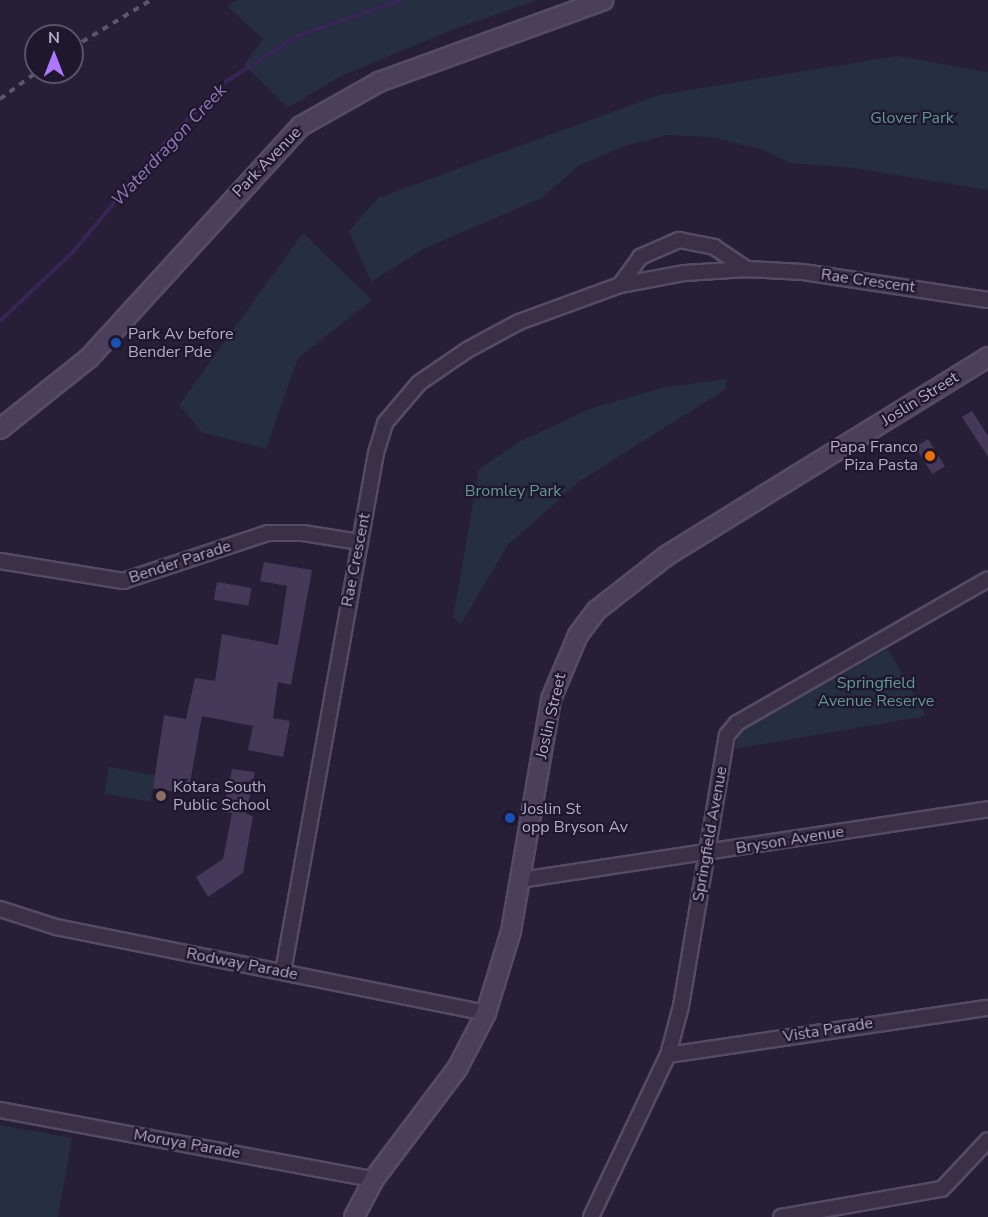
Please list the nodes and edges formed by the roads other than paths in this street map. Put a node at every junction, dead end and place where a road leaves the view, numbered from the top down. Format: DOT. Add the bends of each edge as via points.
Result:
graph roads {
  1 [pos="604,0"];
  2 [pos="747,269"];
  3 [pos="620,285"];
  4 [pos="988,300"];
  5 [pos="988,357"];
  6 [pos="0,429"];
  7 [pos="360,542"];
  8 [pos="0,561"];
  9 [pos="988,579"];
  10 [pos="988,809"];
  11 [pos="707,852"];
  12 [pos="520,880"];
  13 [pos="0,909"];
  14 [pos="283,972"];
  15 [pos="988,1008"];
  16 [pos="486,1013"];
  17 [pos="668,1055"];
  18 [pos="0,1110"];
  19 [pos="988,1140"];
  20 [pos="374,1179"];
  21 [pos="354,1217"];
  22 [pos="591,1217"];
  23 [pos="781,1217"];
  1 -- 6 [label="street, Park Avenue" via="379,82 301,126 269,156 90,357"];
  2 -- 3 [label="street, Rae Crescent" via="685,273"];
  2 -- 3 [label="street, Rae Crescent" via="714,247 679,240 640,257"];
  2 -- 4 [label="street, Rae Crescent" via="851,277"];
  3 -- 7 [label="street, Rae Crescent" via="519,322 419,382 385,423"];
  5 -- 12 [label="street, Joslin Street" via="666,556 597,609 562,666 551,699"];
  7 -- 8 [label="street, Bender Parade" via="303,533 268,533 123,581"];
  7 -- 14 [label="street, Rae Crescent"];
  9 -- 11 [label="street, Springfield Avenue" via="737,723 727,735"];
  10 -- 11 [label="street, Bryson Avenue"];
  11 -- 12 [label="street, Bryson Avenue"];
  11 -- 17 [label="street, Springfield Avenue"];
  12 -- 16 [label="street, Joslin Street" via="503,959"];
  13 -- 14 [label="street, Rodway Parade" via="56,927"];
  14 -- 16 [label="street, Rodway Parade"];
  15 -- 17 [label="street, Vista Parade"];
  16 -- 20 [label="street, Joslin Street" via="456,1069"];
  17 -- 22 [label="street, Springfield Avenue"];
  18 -- 20 [label="street, Moruya Parade"];
  19 -- 23 [label="street" via="942,1189"];
  20 -- 21 [label="street, Joslin Street"];
}
